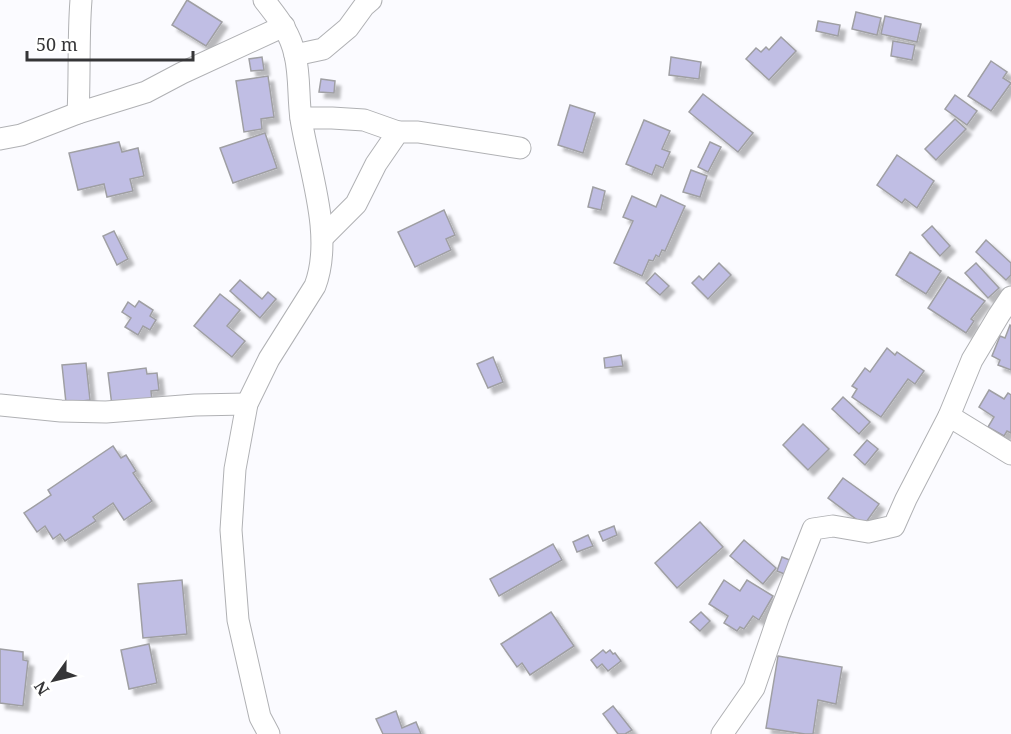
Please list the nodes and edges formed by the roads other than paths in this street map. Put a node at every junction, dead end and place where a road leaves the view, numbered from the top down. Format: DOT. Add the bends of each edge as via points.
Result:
graph roads {
  1 [pos="81,0"];
  2 [pos="264,0"];
  3 [pos="371,0"];
  4 [pos="284,26"];
  5 [pos="295,55"];
  6 [pos="78,113"];
  7 [pos="301,118"];
  8 [pos="398,132"];
  9 [pos="0,139"];
  10 [pos="520,148"];
  11 [pos="322,237"];
  12 [pos="1011,297"];
  13 [pos="247,404"];
  14 [pos="0,405"];
  15 [pos="949,416"];
  16 [pos="1011,454"];
  17 [pos="269,734"];
  18 [pos="722,734"];
  1 -- 6 [label="street"];
  2 -- 4 [label="street"];
  3 -- 5 [label="street" via="348,28 323,49"];
  4 -- 5 [label="street"];
  4 -- 6 [label="street" via="146,92"];
  5 -- 7 [label="street"];
  6 -- 9 [label="street"];
  7 -- 8 [label="street" via="364,120"];
  7 -- 11 [label="street"];
  8 -- 10 [label="street"];
  8 -- 11 [label="street" via="356,204"];
  11 -- 13 [label="street" via="320,274 315,286 269,359"];
  12 -- 15 [label="street" via="972,360"];
  13 -- 14 [label="street" via="106,412"];
  13 -- 17 [label="street" via="231,530 238,620 260,717"];
  15 -- 16 [label="street"];
  15 -- 18 [label="street" via="894,526 868,532 833,526 813,529 754,688"];
}
